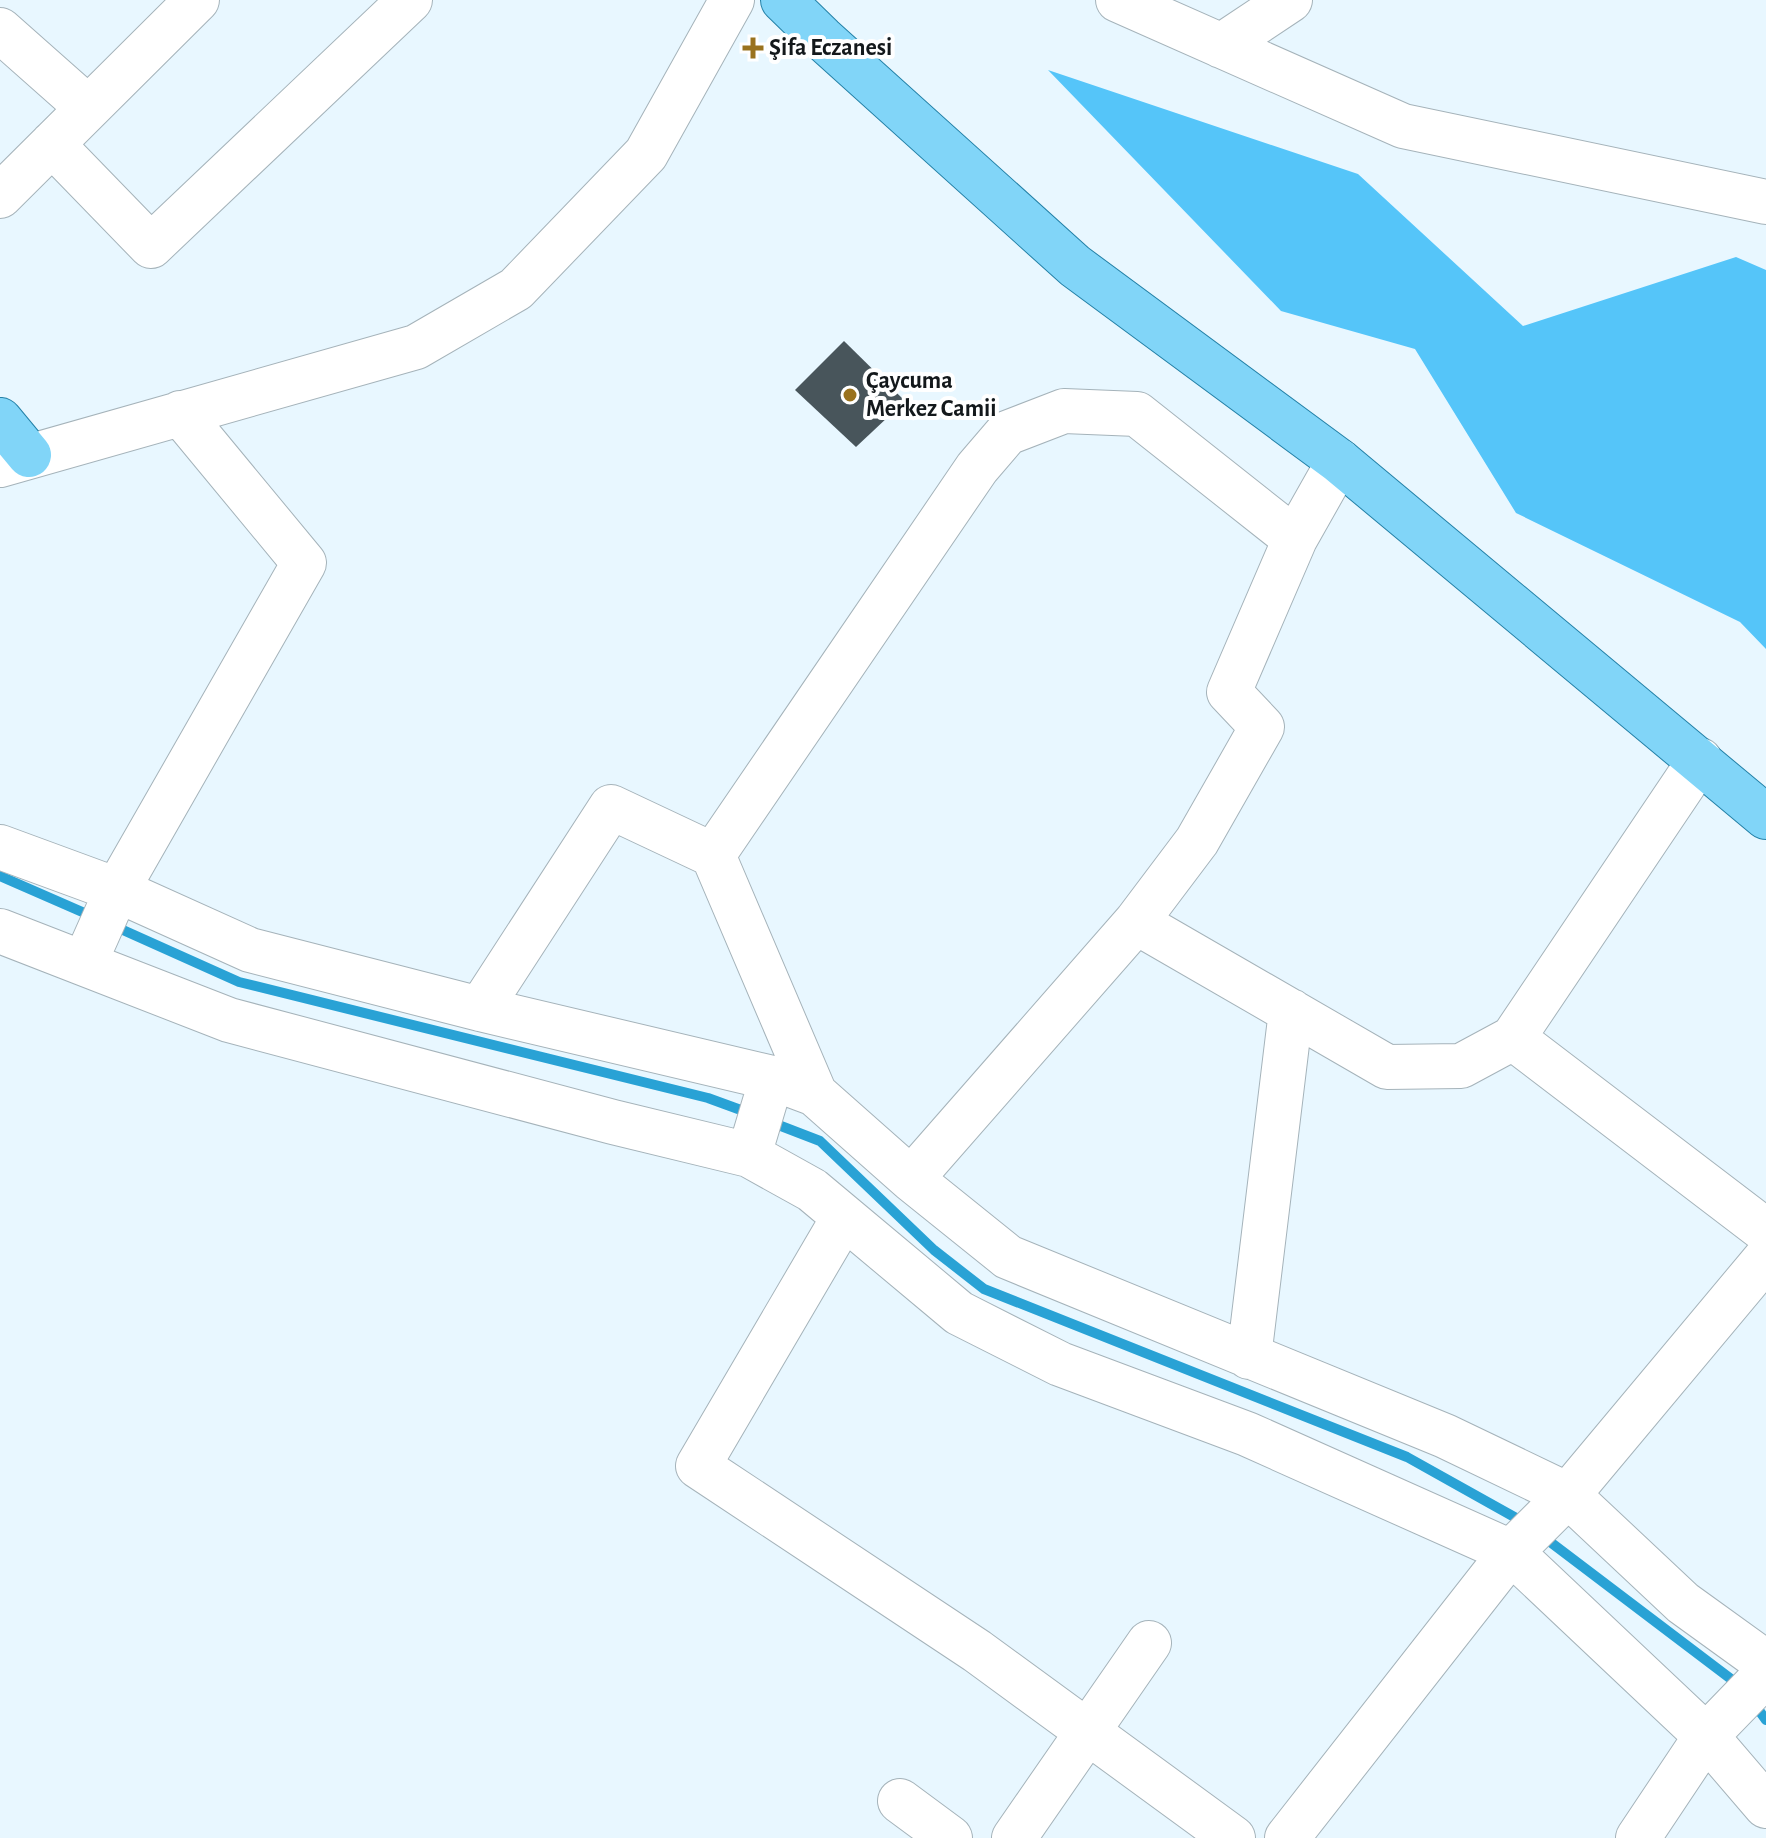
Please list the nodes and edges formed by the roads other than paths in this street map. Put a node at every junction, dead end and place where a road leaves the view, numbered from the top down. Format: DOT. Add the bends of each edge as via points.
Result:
graph roads {
  1 [pos="197,0"];
  2 [pos="410,0"];
  3 [pos="732,0"];
  4 [pos="783,0"];
  5 [pos="1118,0"];
  6 [pos="1290,0"];
  7 [pos="0,30"];
  8 [pos="1221,46"];
  9 [pos="88,108"];
  10 [pos="52,144"];
  11 [pos="0,196"];
  12 [pos="1766,202"];
  13 [pos="180,413"];
  14 [pos="0,420"];
  15 [pos="14,460"];
  16 [pos="1339,461"];
  17 [pos="1295,539"];
  18 [pos="1700,760"];
  19 [pos="1766,817"];
  20 [pos="0,847"];
  21 [pos="713,855"];
  22 [pos="114,897"];
  23 [pos="1136,922"];
  24 [pos="0,931"];
  25 [pos="88,955"];
  26 [pos="480,1009"];
  27 [pos="1291,1011"];
  28 [pos="1513,1038"];
  29 [pos="815,1094"];
  30 [pos="761,1116"];
  31 [pos="911,1179"];
  32 [pos="844,1217"];
  33 [pos="1766,1231"];
  34 [pos="1766,1258"];
  35 [pos="1249,1357"];
  36 [pos="1561,1502"];
  37 [pos="1515,1548"];
  38 [pos="1149,1643"];
  39 [pos="1766,1663"];
  40 [pos="1766,1674"];
  41 [pos="1087,1733"];
  42 [pos="1706,1736"];
  43 [pos="900,1801"];
  44 [pos="1766,1806"];
  45 [pos="950,1838"];
  46 [pos="1014,1838"];
  47 [pos="1233,1838"];
  48 [pos="1287,1838"];
  49 [pos="1638,1838"];
  1 -- 9 [label="street"];
  2 -- 10 [label="street" via="151,246"];
  3 -- 13 [label="street" via="646,154 516,289 416,347"];
  4 -- 16 [label="main road" via="1075,266"];
  5 -- 8 [label="street"];
  6 -- 8 [label="street"];
  7 -- 9 [label="street"];
  8 -- 12 [label="street" via="1403,126"];
  9 -- 10 [label="street"];
  10 -- 11 [label="street"];
  13 -- 15 [label="street"];
  13 -- 22 [label="street" via="304,563"];
  14 -- 15 [label="main road"];
  16 -- 17 [label="street"];
  16 -- 18 [label="main road"];
  17 -- 21 [label="street" via="1137,414 1064,411 1007,433 977,468"];
  17 -- 23 [label="street" via="1229,692 1262,727 1197,841"];
  18 -- 19 [label="main road"];
  18 -- 28 [label="street"];
  20 -- 22 [label="street"];
  21 -- 26 [label="street" via="611,807"];
  21 -- 29 [label="street"];
  22 -- 25 [label="street"];
  22 -- 26 [label="street" via="250,950"];
  23 -- 27 [label="street"];
  23 -- 31 [label="street"];
  24 -- 25 [label="street"];
  25 -- 30 [label="street" via="229,1020 613,1122"];
  26 -- 30 [label="street"];
  27 -- 28 [label="street" via="1387,1067 1461,1066"];
  27 -- 35 [label="street"];
  28 -- 33 [label="street"];
  29 -- 30 [label="street"];
  29 -- 31 [label="street"];
  30 -- 32 [label="street" via="812,1190"];
  31 -- 35 [label="street" via="1008,1257"];
  32 -- 37 [label="street" via="959,1313 1060,1364 1247,1434"];
  32 -- 41 [label="street" via="698,1466 977,1651"];
  34 -- 36 [label="street"];
  35 -- 36 [label="street" via="1445,1436"];
  36 -- 37 [label="street"];
  36 -- 39 [label="street" via="1683,1603"];
  37 -- 42 [label="street"];
  37 -- 48 [label="street"];
  38 -- 41 [label="street"];
  40 -- 42 [label="street"];
  41 -- 46 [label="street"];
  41 -- 47 [label="street"];
  42 -- 44 [label="street"];
  42 -- 49 [label="street"];
  43 -- 45 [label="street"];
}
